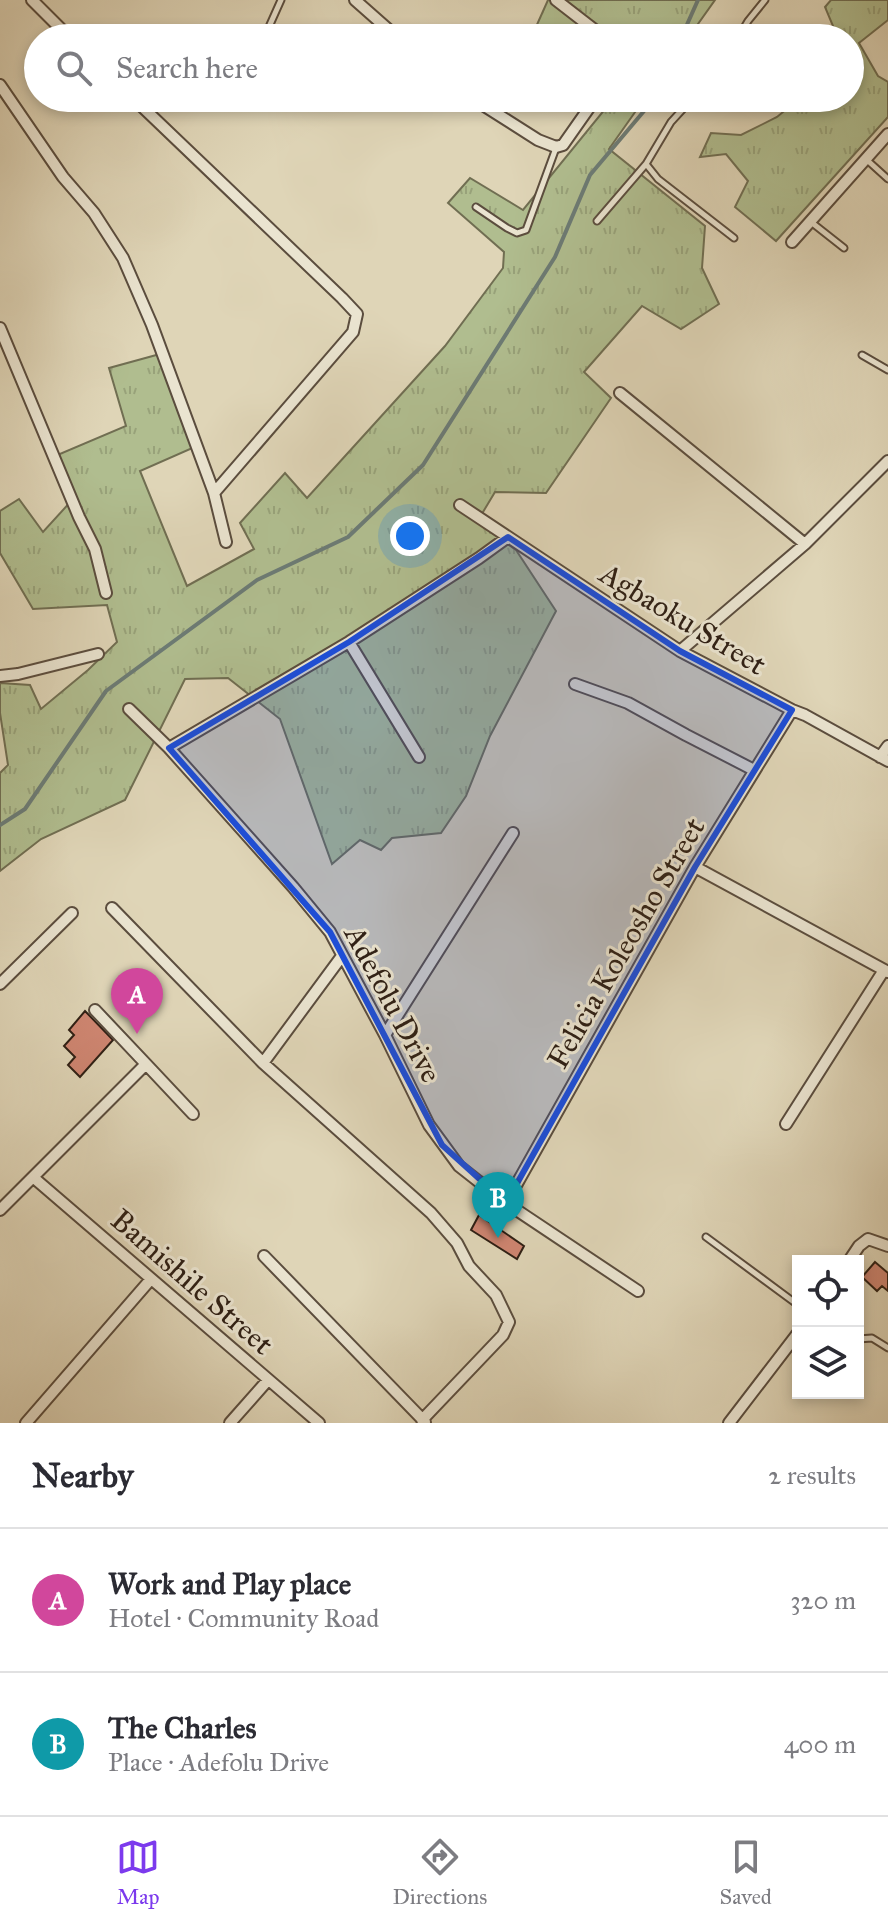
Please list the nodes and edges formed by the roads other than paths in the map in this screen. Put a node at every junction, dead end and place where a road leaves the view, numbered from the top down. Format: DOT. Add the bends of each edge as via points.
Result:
graph roads {
  1 [pos="32,0"];
  2 [pos="281,0"];
  3 [pos="355,0"];
  4 [pos="556,0"];
  5 [pos="765,0"];
  6 [pos="56,24"];
  7 [pos="270,24"];
  8 [pos="382,24"];
  9 [pos="587,24"];
  10 [pos="746,24"];
  11 [pos="0,85"];
  12 [pos="148,112"];
  13 [pos="494,112"];
  14 [pos="586,112"];
  15 [pos="680,112"];
  16 [pos="888,134"];
  17 [pos="556,147"];
  18 [pos="866,159"];
  19 [pos="646,164"];
  20 [pos="888,179"];
  21 [pos="476,207"];
  22 [pos="597,221"];
  23 [pos="811,221"];
  24 [pos="734,238"];
  25 [pos="792,242"];
  26 [pos="844,248"];
  27 [pos="0,328"];
  28 [pos="862,355"];
  29 [pos="888,370"];
  30 [pos="620,393"];
  31 [pos="888,461"];
  32 [pos="214,493"];
  33 [pos="460,505"];
  34 [pos="508,537"];
  35 [pos="226,542"];
  36 [pos="805,544"];
  37 [pos="106,593"];
  38 [pos="349,642"];
  39 [pos="680,651"];
  40 [pos="98,654"];
  41 [pos="0,676"];
  42 [pos="575,684"];
  43 [pos="129,709"];
  44 [pos="792,710"];
  45 [pos="888,746"];
  46 [pos="169,748"];
  47 [pos="419,757"];
  48 [pos="884,759"];
  49 [pos="754,770"];
  50 [pos="513,833"];
  51 [pos="695,867"];
  52 [pos="112,908"];
  53 [pos="72,913"];
  54 [pos="342,956"];
  55 [pos="886,971"];
  56 [pos="0,984"];
  57 [pos="95,1010"];
  58 [pos="385,1035"];
  59 [pos="263,1063"];
  60 [pos="146,1064"];
  61 [pos="193,1114"];
  62 [pos="786,1124"];
  63 [pos="34,1178"];
  64 [pos="506,1203"];
  65 [pos="0,1210"];
  66 [pos="706,1237"];
  67 [pos="888,1246"];
  68 [pos="853,1255"];
  69 [pos="264,1256"];
  70 [pos="151,1279"];
  71 [pos="638,1291"];
  72 [pos="792,1301"];
  73 [pos="864,1339"];
  74 [pos="792,1341"];
  75 [pos="888,1348"];
  76 [pos="268,1380"];
  77 [pos="424,1421"];
  78 [pos="26,1423"];
  79 [pos="230,1423"];
  80 [pos="319,1423"];
  81 [pos="729,1423"];
  1 -- 6 [label="street"];
  2 -- 7 [label="lane"];
  3 -- 8 [label="street"];
  4 -- 9 [label="street"];
  5 -- 10 [label="lane"];
  11 -- 32 [label="street" via="123,258"];
  12 -- 32 [label="street" via="357,314 353,332"];
  13 -- 17 [label="street"];
  14 -- 17 [label="street"];
  15 -- 19 [label="lane"];
  16 -- 18 [label="street"];
  17 -- 21 [label="lane" via="526,230 517,233"];
  18 -- 20 [label="lane"];
  18 -- 23 [label="street"];
  19 -- 22 [label="lane"];
  19 -- 24 [label="lane"];
  23 -- 25 [label="street"];
  23 -- 26 [label="lane"];
  27 -- 37 [label="street" via="95,549"];
  28 -- 29 [label="lane"];
  30 -- 36 [label="street"];
  31 -- 36 [label="street"];
  32 -- 35 [label="street"];
  33 -- 34 [label="street, Agbaoku Street"];
  34 -- 38 [label="street"];
  34 -- 39 [label="street, Agbaoku Street"];
  36 -- 39 [label="street"];
  38 -- 46 [label="street"];
  38 -- 47 [label="street"];
  39 -- 44 [label="street, Agbaoku Street"];
  40 -- 41 [label="street"];
  42 -- 49 [label="street" via="628,703"];
  43 -- 46 [label="street, Adefolu Drive"];
  44 -- 48 [label="street, Agbaoku Street"];
  44 -- 49 [label="street, Felicia Koleosho Street"];
  45 -- 48 [label="street"];
  46 -- 54 [label="street, Adefolu Drive" via="293,887 330,932"];
  49 -- 51 [label="street, Felicia Koleosho Street"];
  50 -- 58 [label="street"];
  51 -- 55 [label="street"];
  51 -- 64 [label="street, Felicia Koleosho Street"];
  52 -- 59 [label="street"];
  53 -- 56 [label="street"];
  54 -- 58 [label="street, Adefolu Drive"];
  54 -- 59 [label="street"];
  55 -- 62 [label="street"];
  57 -- 60 [label="street"];
  58 -- 64 [label="street, Adefolu Drive" via="442,1145 459,1166"];
  59 -- 77 [label="street" via="431,1213 504,1310 509,1322 503,1335"];
  60 -- 61 [label="street"];
  60 -- 63 [label="street"];
  63 -- 65 [label="street"];
  63 -- 70 [label="street, Bamishile Street"];
  64 -- 71 [label="street, Adefolu Drive"];
  66 -- 72 [label="lane"];
  67 -- 68 [label="street" via="868,1239"];
  69 -- 77 [label="street"];
  70 -- 76 [label="street, Bamishile Street"];
  70 -- 78 [label="street"];
  73 -- 75 [label="lane"];
  74 -- 81 [label="street"];
  76 -- 79 [label="street"];
  76 -- 80 [label="street, Bamishile Street"];
}
